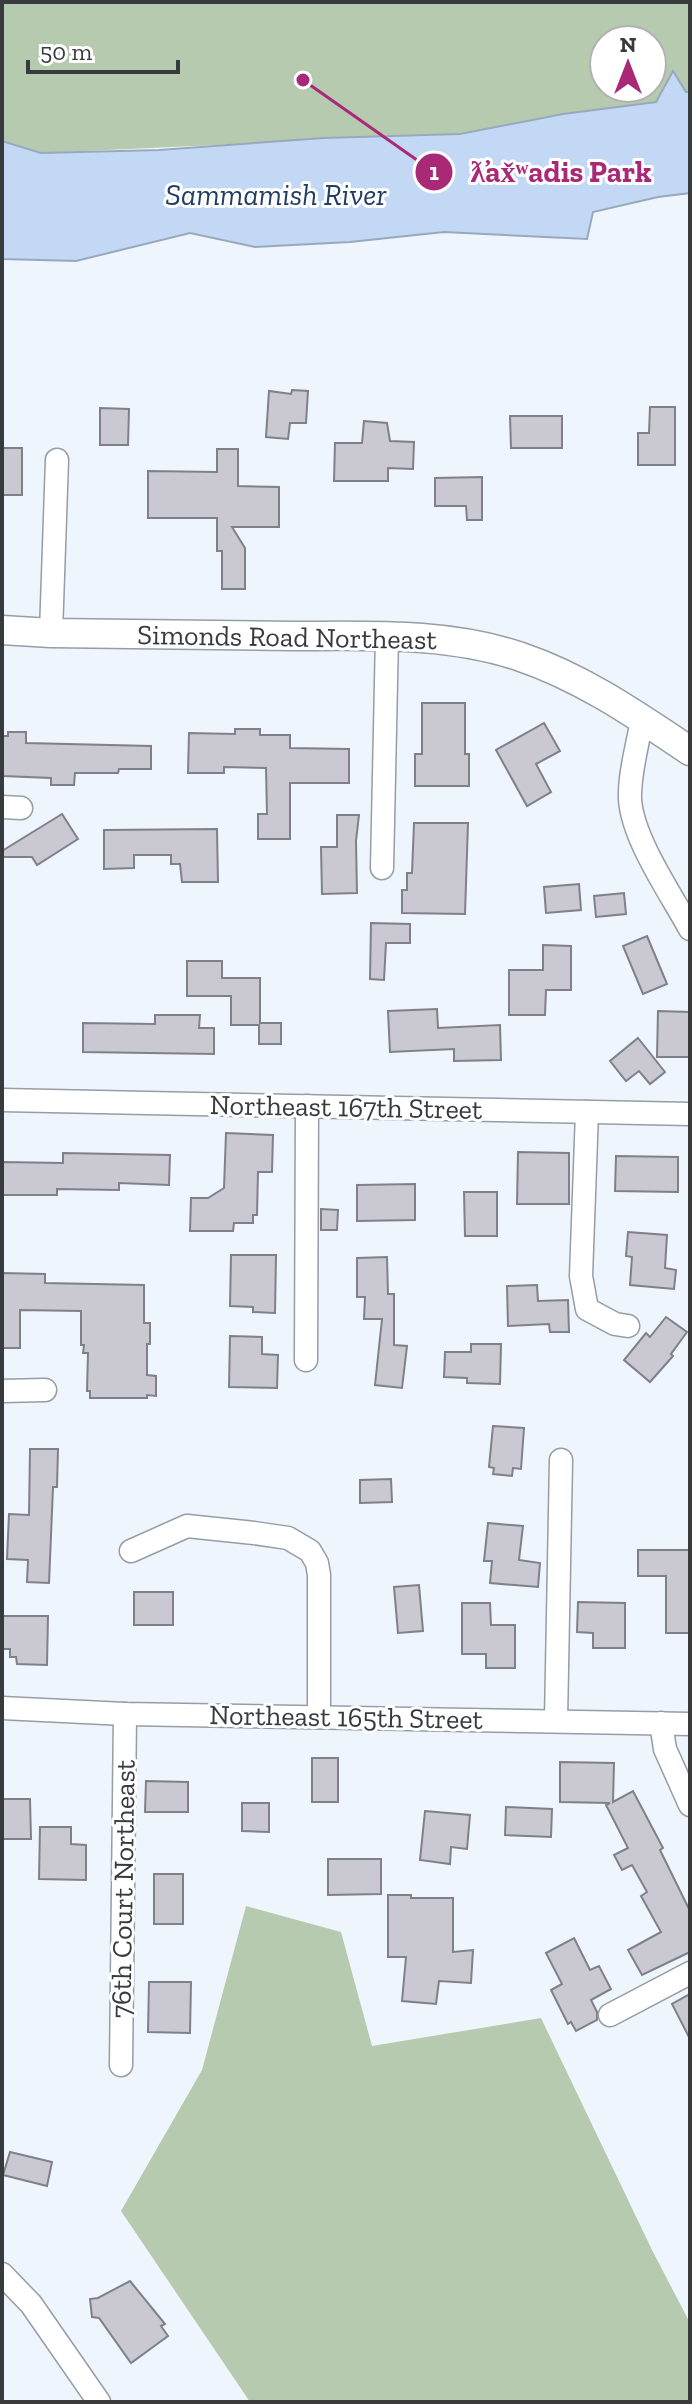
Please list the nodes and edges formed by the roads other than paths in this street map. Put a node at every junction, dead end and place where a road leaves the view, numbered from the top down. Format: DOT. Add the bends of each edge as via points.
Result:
graph roads {
  1 [pos="57,460"];
  2 [pos="2,630"];
  3 [pos="51,633"];
  4 [pos="387,636"];
  5 [pos="642,719"];
  6 [pos="690,751"];
  7 [pos="382,868"];
  8 [pos="690,929"];
  9 [pos="2,1100"];
  10 [pos="307,1106"];
  11 [pos="587,1112"];
  12 [pos="690,1114"];
  13 [pos="628,1326"];
  14 [pos="306,1360"];
  15 [pos="45,1390"];
  16 [pos="2,1391"];
  17 [pos="561,1460"];
  18 [pos="131,1551"];
  19 [pos="2,1708"];
  20 [pos="125,1714"];
  21 [pos="319,1717"];
  22 [pos="556,1720"];
  23 [pos="661,1723"];
  24 [pos="690,1724"];
  25 [pos="690,1805"];
  26 [pos="690,1973"];
  27 [pos="610,2015"];
  28 [pos="121,2065"];
  29 [pos="2,2274"];
  30 [pos="99,2402"];
  1 -- 3 [label="street"];
  2 -- 3 [label="main road, Simonds Road Northeast"];
  3 -- 4 [label="main road, Simonds Road Northeast"];
  4 -- 5 [label="main road, Simonds Road Northeast" via="488,647 521,657 555,669"];
  4 -- 7 [label="street"];
  5 -- 6 [label="main road, Simonds Road Northeast"];
  5 -- 8 [label="street" via="630,796 633,817"];
  9 -- 10 [label="street, Northeast 167th Street"];
  10 -- 11 [label="street, Northeast 167th Street"];
  10 -- 14 [label="street"];
  11 -- 12 [label="street, Northeast 167th Street"];
  11 -- 13 [label="street" via="581,1276 587,1309"];
  15 -- 16 [label="street"];
  17 -- 22 [label="street"];
  18 -- 21 [label="street" via="187,1526 288,1538 310,1551 319,1575"];
  19 -- 20 [label="street, Northeast 165th Street"];
  20 -- 21 [label="street, Northeast 165th Street"];
  20 -- 28 [label="street, 76th Court Northeast"];
  21 -- 22 [label="street, Northeast 165th Street"];
  22 -- 23 [label="street, Northeast 165th Street"];
  23 -- 24 [label="street, Northeast 165th Street"];
  23 -- 25 [label="street" via="665,1749"];
  26 -- 27 [label="street"];
  29 -- 30 [label="street" via="31,2304"];
}
